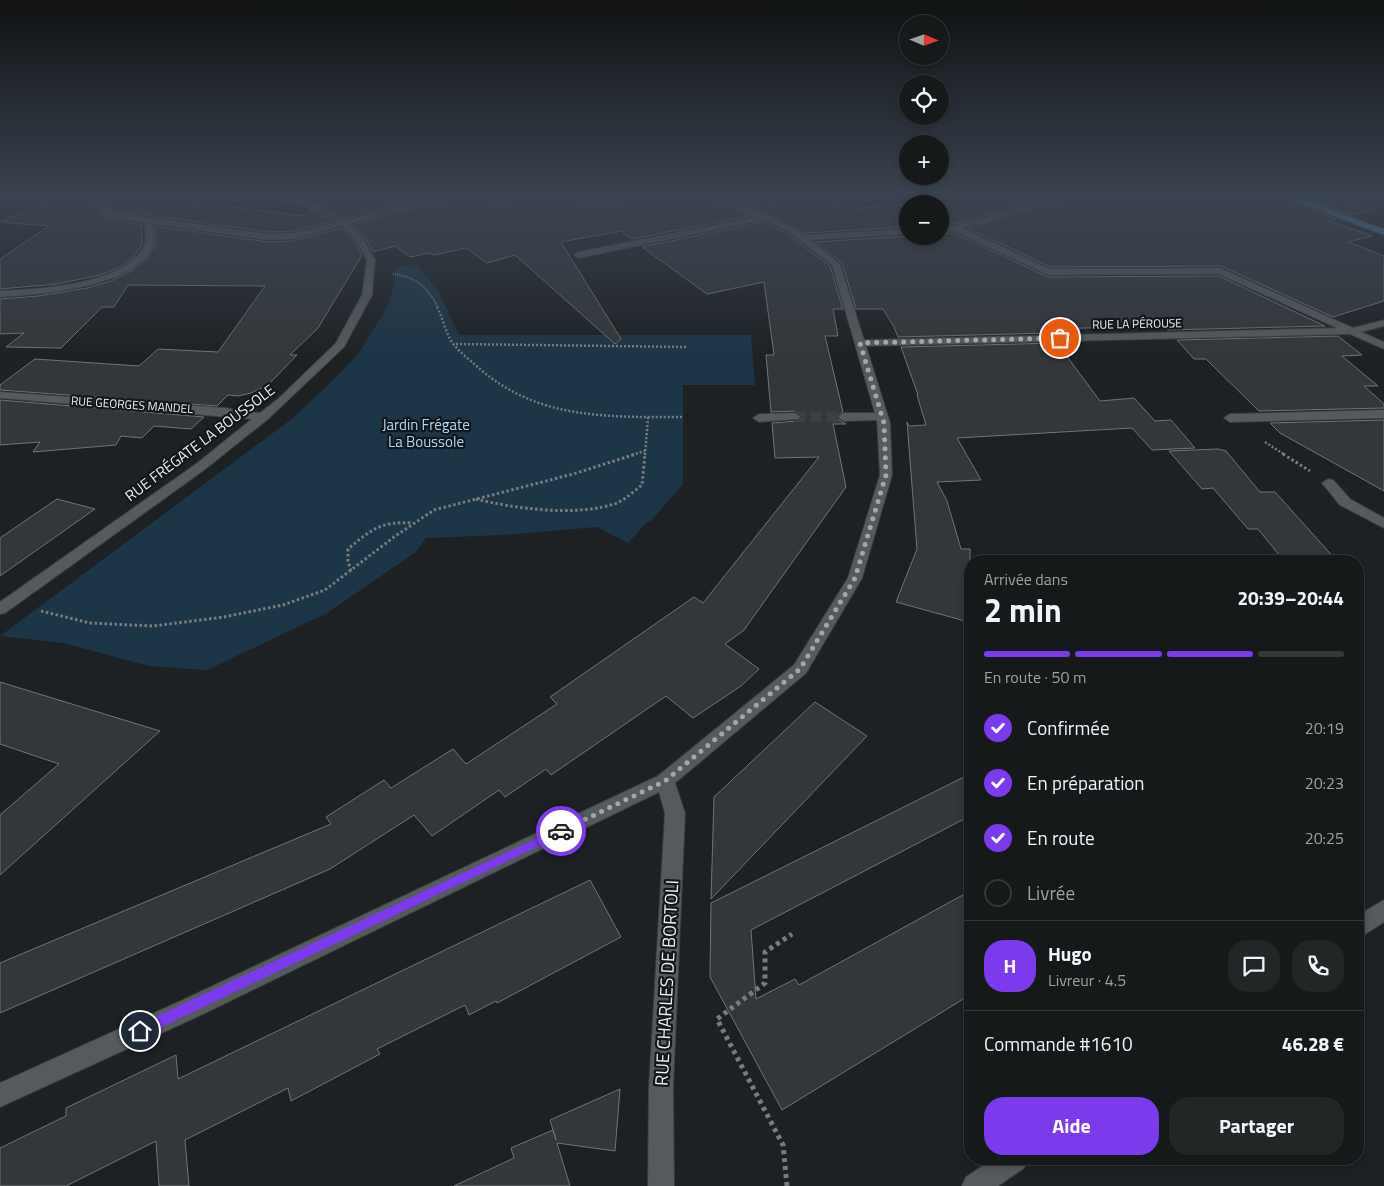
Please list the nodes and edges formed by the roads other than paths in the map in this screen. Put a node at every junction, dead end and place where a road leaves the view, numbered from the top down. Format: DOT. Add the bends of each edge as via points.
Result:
graph roads {
  1 [pos="147,247"];
  2 [pos="364,247"];
  3 [pos="616,247"];
  4 [pos="815,247"];
  5 [pos="996,247"];
  6 [pos="578,255"];
  7 [pos="0,294"];
  8 [pos="1384,323"];
  9 [pos="1352,331"];
  10 [pos="860,343"];
  11 [pos="1384,346"];
  12 [pos="0,395"];
  13 [pos="1384,414"];
  14 [pos="882,416"];
  15 [pos="264,417"];
  16 [pos="794,417"];
  17 [pos="844,417"];
  18 [pos="759,418"];
  19 [pos="1230,418"];
  20 [pos="1328,483"];
  21 [pos="1384,524"];
  22 [pos="3,606"];
  23 [pos="665,781"];
  24 [pos="1384,910"];
  25 [pos="1364,924"];
  26 [pos="0,1095"];
  27 [pos="1006,1165"];
  28 [pos="660,1186"];
  29 [pos="975,1186"];
  1 -- 7 [label="street" via="136,262 71,288"];
  2 -- 15 [label="street, RUE FRÉGATE LA BOUSSOLE" via="371,260 367,295 340,345"];
  3 -- 6 [label="street"];
  4 -- 10 [label="street" via="836,264"];
  5 -- 9 [label="street" via="1048,272 1220,271"];
  8 -- 9 [label="street, RUE LA PÉROUSE"];
  9 -- 10 [label="street, RUE LA PÉROUSE"];
  9 -- 11 [label="street"];
  10 -- 14 [label="street"];
  12 -- 15 [label="street, RUE GEORGES MANDEL"];
  13 -- 19 [label="street"];
  14 -- 17 [label="street"];
  14 -- 23 [label="street" via="886,475 855,578 800,669"];
  15 -- 22 [label="street, RUE FRÉGATE LA BOUSSOLE" via="200,467"];
  16 -- 18 [label="street"];
  20 -- 21 [label="street" via="1345,502"];
  23 -- 26 [label="street" via="193,1007"];
  23 -- 28 [label="street, RUE CHARLES DE BORTOLI" via="675,813 661,1087"];
  24 -- 25 [label="street"];
  27 -- 29 [label="street"];
}
